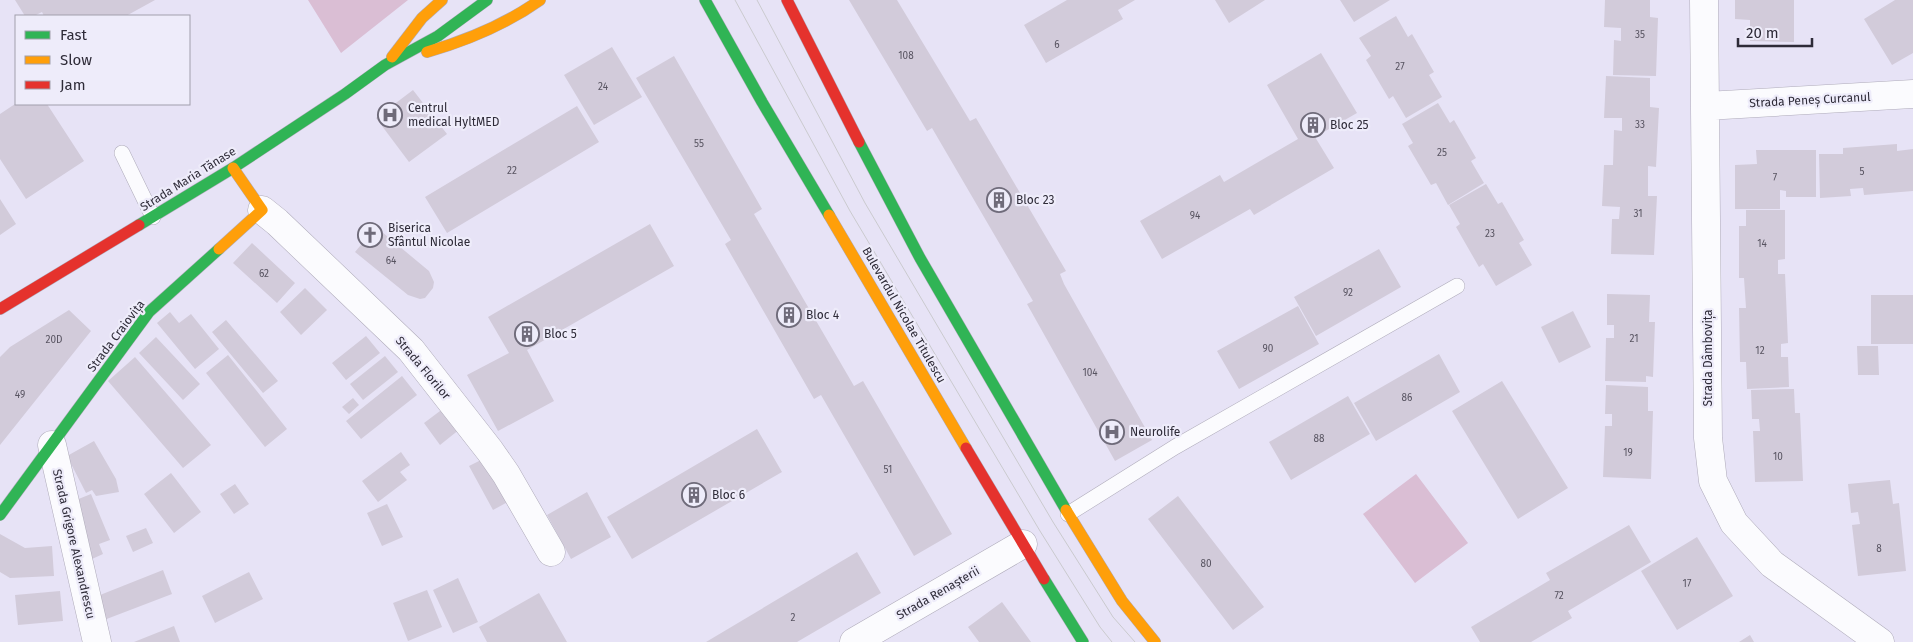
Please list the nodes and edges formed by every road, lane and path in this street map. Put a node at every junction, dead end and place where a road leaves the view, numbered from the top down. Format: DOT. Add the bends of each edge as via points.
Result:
graph roads {
  1 [pos="442,0"];
  2 [pos="487,0"];
  3 [pos="540,0"];
  4 [pos="700,0"];
  5 [pos="705,0"];
  6 [pos="787,0"];
  7 [pos="1704,0"];
  8 [pos="713,14"];
  9 [pos="385,65"];
  10 [pos="1913,94"];
  11 [pos="1706,106"];
  12 [pos="122,153"];
  13 [pos="232,168"];
  14 [pos="262,210"];
  15 [pos="153,217"];
  16 [pos="1457,286"];
  17 [pos="0,309"];
  18 [pos="52,445"];
  19 [pos="1068,514"];
  20 [pos="0,515"];
  21 [pos="1023,544"];
  22 [pos="551,552"];
  23 [pos="97,642"];
  24 [pos="854,642"];
  25 [pos="1083,642"];
  26 [pos="1155,642"];
  27 [pos="1880,642"];
  1 -- 9 [label="main road, Strada Maria Tănase" via="422,18"];
  2 -- 9 [label="main road, Strada Maria Tănase" via="438,36"];
  3 -- 9 [label="main road" via="519,16 473,39"];
  4 -- 8 [label="main road"];
  5 -- 8 [label="main road, Bulevardul Nicolae Titulescu"];
  6 -- 19 [label="main road" via="896,213"];
  7 -- 11 [label="street, Strada Dâmbovița"];
  8 -- 21 [label="main road, Bulevardul Nicolae Titulescu"];
  9 -- 13 [label="main road, Strada Maria Tănase"];
  10 -- 11 [label="street, Strada Peneș Curcanul"];
  11 -- 27 [label="street, Strada Dâmbovița" via="1708,438 1714,481 1734,523 1772,564"];
  12 -- 15 [label="lane"];
  13 -- 14 [label="main road"];
  13 -- 15 [label="main road, Strada Maria Tănase"];
  14 -- 18 [label="main road, Strada Craiovița" via="149,312"];
  14 -- 22 [label="street, Strada Florilor" via="411,350 506,474"];
  15 -- 17 [label="main road, Strada Maria Tănase"];
  16 -- 19 [label="lane" via="1176,447"];
  18 -- 20 [label="main road, Strada Craiovița"];
  18 -- 23 [label="street, Strada Grigore Alexandrescu"];
  19 -- 26 [label="main road" via="1122,601"];
  21 -- 24 [label="street, Strada Renașterii"];
  21 -- 25 [label="main road, Bulevardul Nicolae Titulescu"];
}
